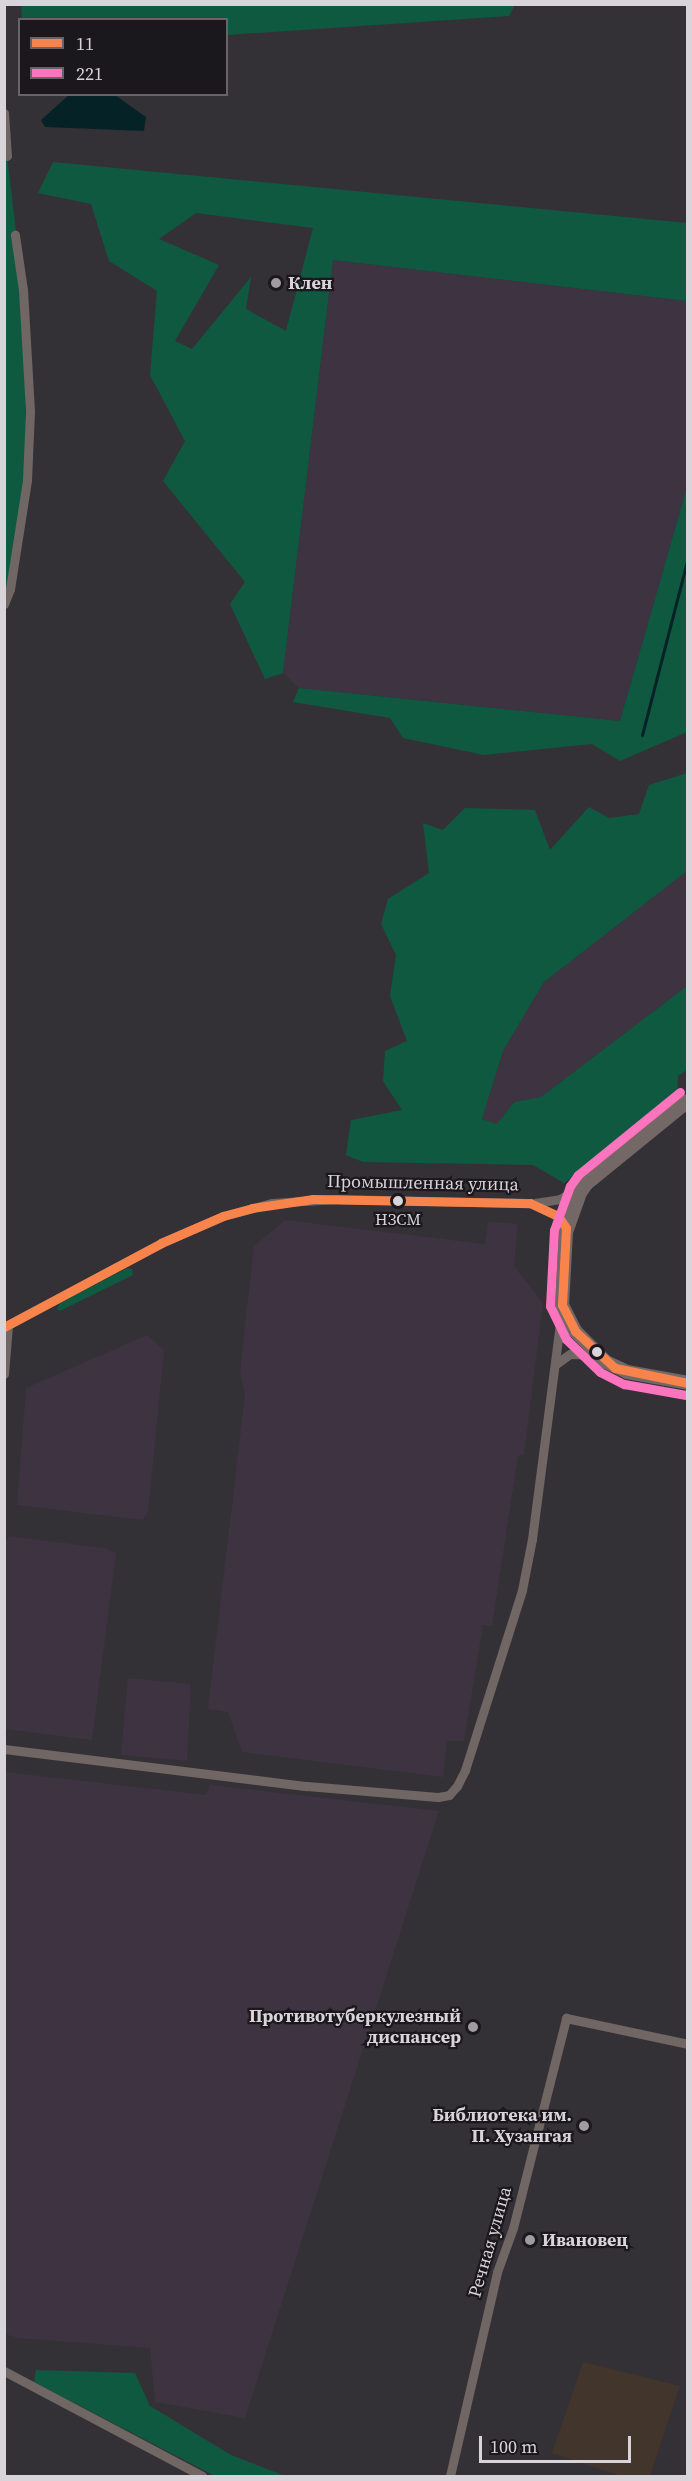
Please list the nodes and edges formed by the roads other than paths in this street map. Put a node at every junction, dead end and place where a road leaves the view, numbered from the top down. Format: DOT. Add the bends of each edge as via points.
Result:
graph roads {
  1 [pos="4,114"];
  2 [pos="7,156"];
  3 [pos="15,235"];
  4 [pos="4,604"];
  5 [pos="687,1101"];
  6 [pos="586,1184"];
  7 [pos="530,1203"];
  8 [pos="566,1232"];
  9 [pos="562,1305"];
  10 [pos="6,1326"];
  11 [pos="598,1355"];
  12 [pos="556,1364"];
  13 [pos="4,1374"];
  14 [pos="687,1383"];
  15 [pos="4,1749"];
  16 [pos="687,2044"];
  17 [pos="4,2371"];
  18 [pos="202,2476"];
  19 [pos="450,2476"];
  1 -- 2 [label="street"];
  3 -- 4 [label="street" via="23,290 30,411 27,480 10,589"];
  5 -- 6 [label="street"];
  6 -- 7 [label="street" via="560,1199"];
  6 -- 8 [label="street" via="574,1204"];
  7 -- 8 [label="street, Промышленная улица" via="558,1216"];
  7 -- 10 [label="street, Промышленная улица" via="336,1199 272,1203 224,1216 161,1243"];
  8 -- 9 [label="street"];
  9 -- 11 [label="street" via="575,1331"];
  9 -- 12 [label="street"];
  10 -- 13 [label="street"];
  11 -- 12 [label="street" via="570,1354"];
  11 -- 14 [label="street" via="627,1372"];
  12 -- 15 [label="street" via="522,1590 465,1770 458,1786 448,1795 307,1786"];
  16 -- 19 [label="street, Речная улица" via="566,2018 513,2228 497,2272"];
  17 -- 18 [label="street"];
}
